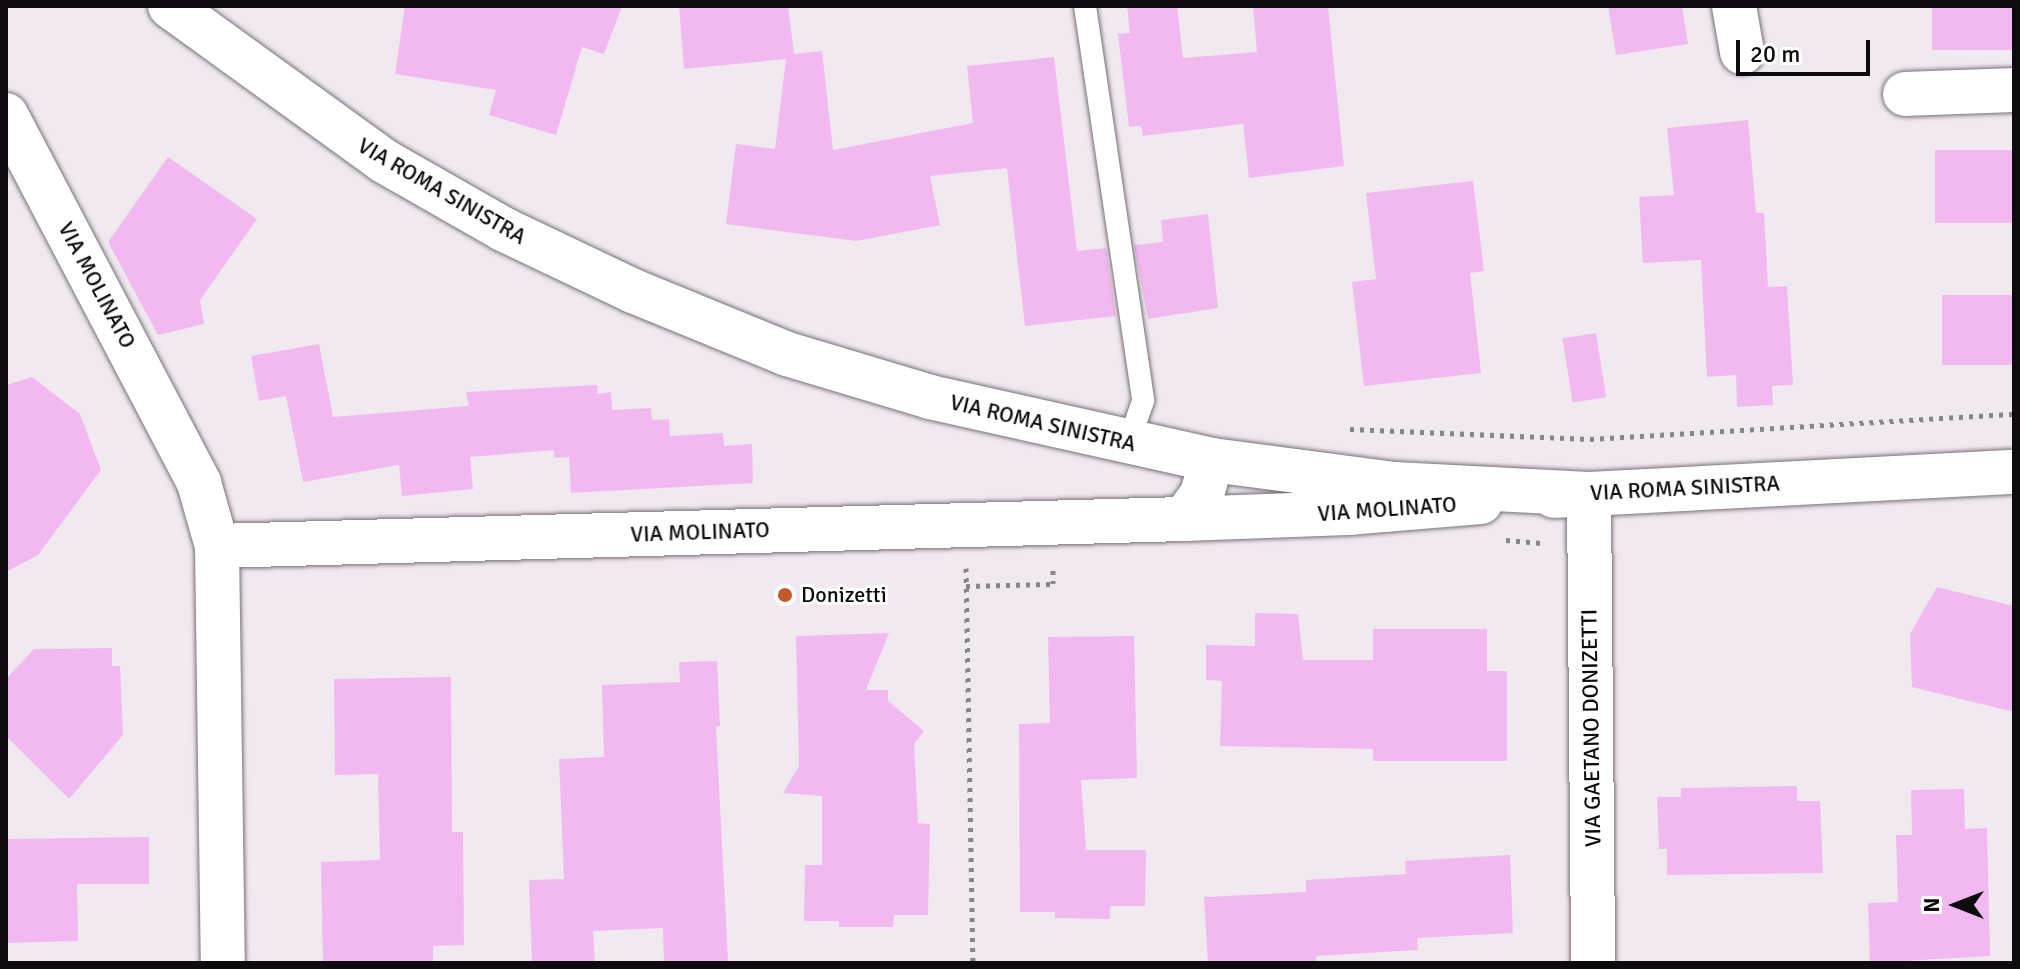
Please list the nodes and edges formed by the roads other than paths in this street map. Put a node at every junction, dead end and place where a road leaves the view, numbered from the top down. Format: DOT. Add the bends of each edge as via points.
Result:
graph roads {
  1 [pos="170,6"];
  2 [pos="1085,6"];
  3 [pos="1734,6"];
  4 [pos="1742,52"];
  5 [pos="2014,90"];
  6 [pos="1905,94"];
  7 [pos="6,115"];
  8 [pos="1128,444"];
  9 [pos="1212,460"];
  10 [pos="2014,472"];
  11 [pos="1589,494"];
  12 [pos="1184,519"];
  13 [pos="217,546"];
  14 [pos="223,963"];
  15 [pos="1593,963"];
  1 -- 8 [label="street, VIA ROMA SINISTRA" via="384,161 503,229 633,291 787,354 930,397"];
  2 -- 8 [label="lane" via="1143,401"];
  3 -- 4 [label="street"];
  5 -- 6 [label="street"];
  7 -- 13 [label="street, VIA MOLINATO" via="199,483"];
  8 -- 9 [label="street, VIA ROMA SINISTRA"];
  9 -- 11 [label="street, VIA ROMA SINISTRA" via="1394,484"];
  9 -- 12 [label="street" via="1202,494"];
  10 -- 11 [label="street, VIA ROMA SINISTRA"];
  11 -- 12 [label="street, VIA MOLINATO" via="1348,513"];
  11 -- 15 [label="street, VIA GAETANO DONIZETTI"];
  12 -- 13 [label="street, VIA MOLINATO"];
  13 -- 14 [label="street, VIA MOLINATO"];
}
